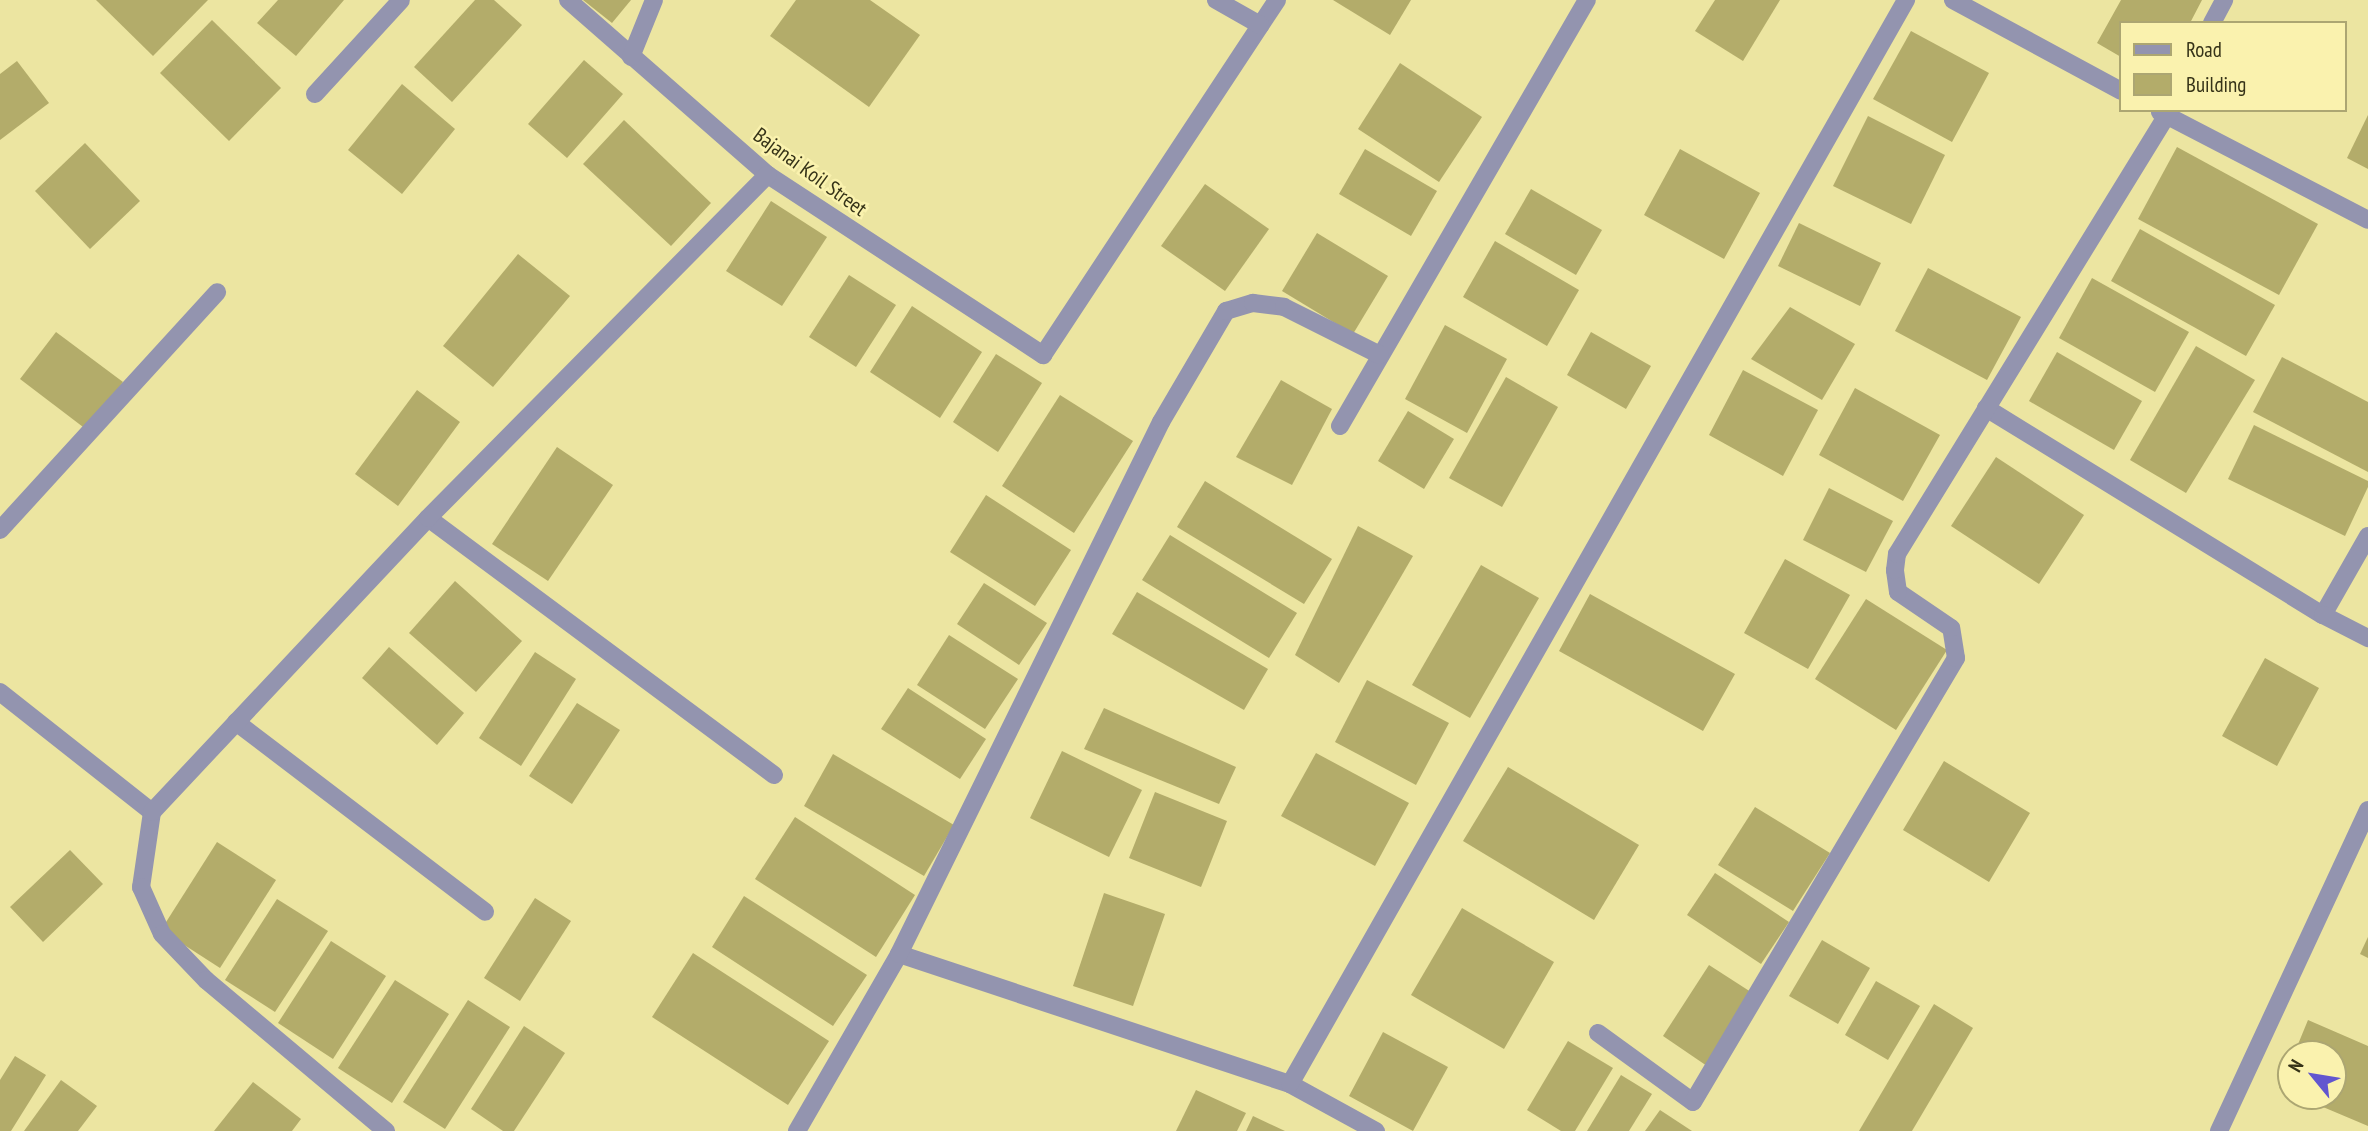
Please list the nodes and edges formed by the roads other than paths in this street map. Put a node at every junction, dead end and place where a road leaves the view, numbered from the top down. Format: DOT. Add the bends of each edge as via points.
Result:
graph roads {
  1 [pos="401,0"];
  2 [pos="568,0"];
  3 [pos="654,0"];
  4 [pos="1216,0"];
  5 [pos="1277,0"];
  6 [pos="1587,0"];
  7 [pos="1906,0"];
  8 [pos="1953,0"];
  9 [pos="2224,0"];
  10 [pos="2214,21"];
  11 [pos="1260,25"];
  12 [pos="631,57"];
  13 [pos="2120,90"];
  14 [pos="315,94"];
  15 [pos="2165,112"];
  16 [pos="768,175"];
  17 [pos="2368,220"];
  18 [pos="217,292"];
  19 [pos="1380,355"];
  20 [pos="1986,408"];
  21 [pos="1340,426"];
  22 [pos="429,518"];
  23 [pos="0,530"];
  24 [pos="2368,536"];
  25 [pos="2323,615"];
  26 [pos="2368,638"];
  27 [pos="0,692"];
  28 [pos="236,722"];
  29 [pos="774,775"];
  30 [pos="2368,810"];
  31 [pos="152,812"];
  32 [pos="485,912"];
  33 [pos="899,954"];
  34 [pos="1598,1033"];
  35 [pos="1290,1084"];
  36 [pos="386,1131"];
  37 [pos="797,1131"];
  38 [pos="1376,1131"];
  39 [pos="2219,1131"];
  1 -- 14 [label="street"];
  2 -- 12 [label="street, Bajanai Koil Street"];
  3 -- 12 [label="street"];
  4 -- 11 [label="street"];
  5 -- 11 [label="street"];
  6 -- 19 [label="street"];
  7 -- 35 [label="street"];
  8 -- 13 [label="street"];
  9 -- 10 [label="street"];
  11 -- 16 [label="street, Bajanai Koil Street" via="1043,355"];
  12 -- 16 [label="street, Bajanai Koil Street"];
  15 -- 17 [label="street"];
  15 -- 20 [label="street"];
  16 -- 22 [label="street"];
  18 -- 23 [label="street"];
  19 -- 21 [label="street"];
  19 -- 33 [label="street" via="1284,307 1253,303 1226,311 1161,422"];
  20 -- 25 [label="street"];
  20 -- 34 [label="street" via="1897,554 1895,570 1898,592 1951,628 1956,658 1693,1101"];
  22 -- 28 [label="street"];
  22 -- 29 [label="street"];
  24 -- 25 [label="street"];
  25 -- 26 [label="street"];
  27 -- 31 [label="street"];
  28 -- 31 [label="street"];
  28 -- 32 [label="street"];
  30 -- 39 [label="street"];
  31 -- 36 [label="street" via="141,887 162,934 206,979"];
  33 -- 35 [label="street"];
  33 -- 37 [label="street"];
  35 -- 38 [label="street"];
}
